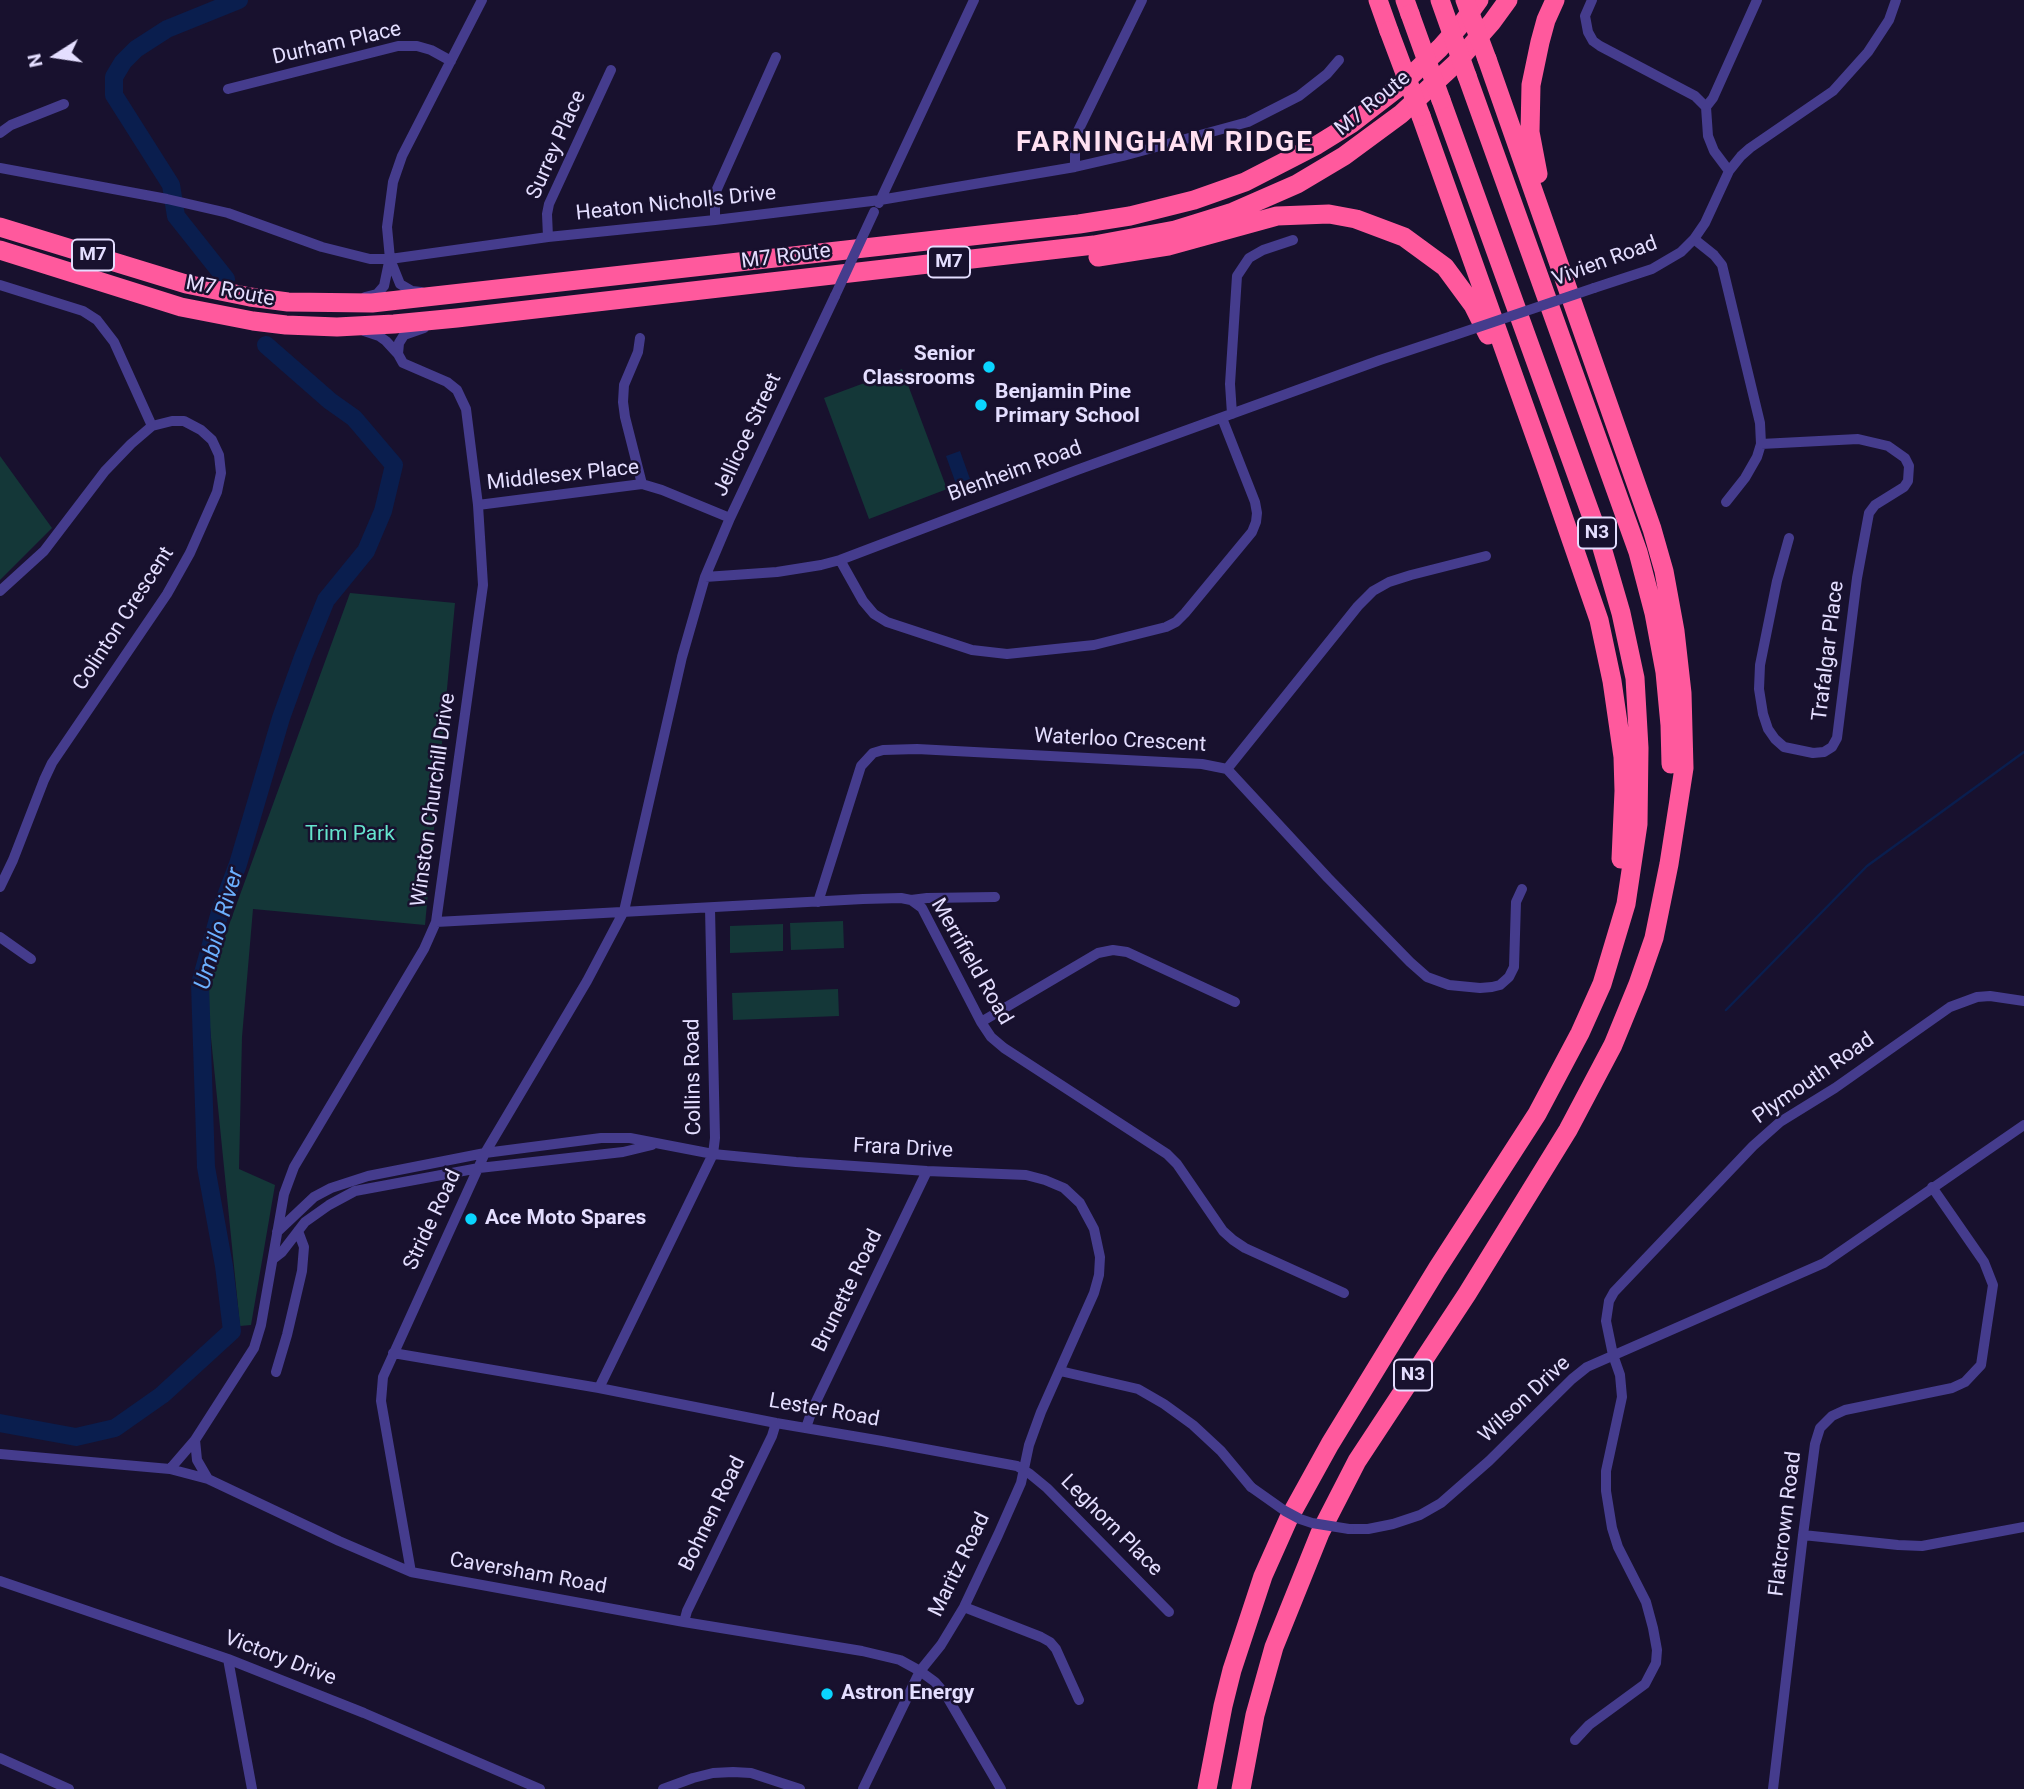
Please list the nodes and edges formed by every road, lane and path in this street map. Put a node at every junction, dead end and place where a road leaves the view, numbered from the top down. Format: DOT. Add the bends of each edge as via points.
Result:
graph roads {
  1 [pos="482,0"];
  2 [pos="974,0"];
  3 [pos="1142,0"];
  4 [pos="1378,0"];
  5 [pos="1440,0"];
  6 [pos="1465,0"];
  7 [pos="1479,0"];
  8 [pos="1507,0"];
  9 [pos="1555,0"];
  10 [pos="1592,0"];
  11 [pos="1757,0"];
  12 [pos="1896,0"];
  13 [pos="1407,7"];
  14 [pos="776,57"];
  15 [pos="1339,60"];
  16 [pos="451,61"];
  17 [pos="611,70"];
  18 [pos="229,89"];
  19 [pos="64,104"];
  20 [pos="1706,107"];
  21 [pos="0,133"];
  22 [pos="1075,167"];
  23 [pos="0,168"];
  24 [pos="1729,171"];
  25 [pos="880,200"];
  26 [pos="715,220"];
  27 [pos="0,227"];
  28 [pos="548,237"];
  29 [pos="1694,239"];
  30 [pos="1293,240"];
  31 [pos="0,250"];
  32 [pos="390,259"];
  33 [pos="867,271"];
  34 [pos="1565,280"];
  35 [pos="0,285"];
  36 [pos="455,294"];
  37 [pos="345,303"];
  38 [pos="457,318"];
  39 [pos="348,327"];
  40 [pos="1452,336"];
  41 [pos="640,338"];
  42 [pos="398,354"];
  43 [pos="1227,416"];
  44 [pos="152,426"];
  45 [pos="1761,444"];
  46 [pos="1546,467"];
  47 [pos="642,484"];
  48 [pos="1726,502"];
  49 [pos="478,505"];
  50 [pos="730,518"];
  51 [pos="1789,538"];
  52 [pos="1486,556"];
  53 [pos="839,560"];
  54 [pos="705,578"];
  55 [pos="0,591"];
  56 [pos="1227,769"];
  57 [pos="1671,842"];
  58 [pos="0,887"];
  59 [pos="1522,889"];
  60 [pos="995,897"];
  61 [pos="911,900"];
  62 [pos="818,902"];
  63 [pos="710,908"];
  64 [pos="624,911"];
  65 [pos="436,922"];
  66 [pos="0,937"];
  67 [pos="31,959"];
  68 [pos="1602,984"];
  69 [pos="2024,1001"];
  70 [pos="1235,1002"];
  71 [pos="981,1022"];
  72 [pos="2024,1125"];
  73 [pos="659,1144"];
  74 [pos="485,1153"];
  75 [pos="713,1154"];
  76 [pos="479,1168"];
  77 [pos="927,1171"];
  78 [pos="1932,1187"];
  79 [pos="284,1194"];
  80 [pos="306,1204"];
  81 [pos="298,1231"];
  82 [pos="277,1232"];
  83 [pos="273,1259"];
  84 [pos="1344,1293"];
  85 [pos="393,1353"];
  86 [pos="1613,1355"];
  87 [pos="1060,1371"];
  88 [pos="276,1372"];
  89 [pos="599,1388"];
  90 [pos="776,1423"];
  91 [pos="806,1428"];
  92 [pos="195,1440"];
  93 [pos="0,1454"];
  94 [pos="170,1469"];
  95 [pos="1024,1470"];
  96 [pos="208,1479"];
  97 [pos="2024,1527"];
  98 [pos="1803,1535"];
  99 [pos="411,1572"];
  100 [pos="0,1581"];
  101 [pos="964,1607"];
  102 [pos="1169,1612"];
  103 [pos="684,1622"];
  104 [pos="228,1659"];
  105 [pos="920,1671"];
  106 [pos="1079,1700"];
  107 [pos="1575,1740"];
  108 [pos="0,1758"];
  109 [pos="69,1789"];
  110 [pos="252,1789"];
  111 [pos="537,1789"];
  112 [pos="663,1789"];
  113 [pos="800,1789"];
  114 [pos="863,1789"];
  115 [pos="1001,1789"];
  116 [pos="1207,1789"];
  117 [pos="1241,1789"];
  118 [pos="1773,1789"];
  1 -- 16 [label="street"];
  2 -- 25 [label="street, Jellicoe Street"];
  3 -- 22 [label="street" via="1078,131"];
  4 -- 46 [label="highway, bridge"];
  5 -- 57 [label="highway, N3, bridge" via="1638,552 1665,672"];
  6 -- 34 [label="highway, bridge"];
  7 -- 36 [label="highway, M7 Route / M7" via="1440,48 1351,124 1245,183 1194,200 1079,224"];
  8 -- 33 [label="highway, M7 Route / M7" via="1455,64 1401,114 1344,156 1264,199 1148,236"];
  9 -- 34 [label="highway" via="1535,62 1530,132"];
  10 -- 20 [label="street" via="1585,16 1594,41 1695,96"];
  11 -- 20 [label="street"];
  12 -- 24 [label="street" via="1868,52 1833,91 1750,148"];
  13 -- 68 [label="highway, N3, bridge" via="1598,534 1634,678 1638,824 1626,904"];
  14 -- 26 [label="street" via="717,189"];
  15 -- 22 [label="street, Heaton Nicholls Drive" via="1298,96 1248,122"];
  16 -- 18 [label="street, Durham Place" via="424,48 398,46"];
  16 -- 32 [label="street" via="393,182 387,227"];
  17 -- 28 [label="street, Surrey Place" via="549,204"];
  19 -- 21 [label="street"];
  20 -- 24 [label="street" via="1708,136"];
  22 -- 25 [label="street, Heaton Nicholls Drive"];
  23 -- 32 [label="street, Heaton Nicholls Drive" via="228,213 322,247"];
  24 -- 29 [label="street, Vivien Road"];
  25 -- 26 [label="street, Heaton Nicholls Drive"];
  25 -- 50 [label="street, Jellicoe Street, bridge"];
  26 -- 28 [label="street, Heaton Nicholls Drive"];
  27 -- 37 [label="highway, M7 Route / M7" via="186,284 288,302"];
  28 -- 32 [label="street, Heaton Nicholls Drive"];
  29 -- 40 [label="street, Vivien Road, bridge" via="1651,269"];
  29 -- 45 [label="street" via="1723,265 1759,415"];
  30 -- 43 [label="street" via="1249,258 1237,276"];
  31 -- 39 [label="highway, M7 Route / M7" via="181,307 253,321"];
  32 -- 36 [label="street" via="405,288"];
  32 -- 37 [label="street" via="387,279 377,294"];
  33 -- 38 [label="highway, M7 Route / M7"];
  33 -- 46 [label="highway" via="954,270 1135,253 1297,214 1356,219 1404,237 1445,267 1462,288 1495,350"];
  34 -- 57 [label="highway" via="1649,520 1670,601 1682,693 1684,758"];
  35 -- 44 [label="street" via="83,311 97,320 114,342"];
  36 -- 37 [label="highway, M7 Route / M7"];
  38 -- 39 [label="highway, M7 Route / M7"];
  38 -- 42 [label="street" via="404,335"];
  39 -- 42 [label="street, Winston Churchill Drive" via="379,336"];
  40 -- 43 [label="street, Blenheim Road"];
  41 -- 47 [label="street" via="623,402"];
  42 -- 49 [label="street, Winston Churchill Drive" via="413,369 447,382 462,399"];
  43 -- 53 [label="street, Blenheim Road"];
  43 -- 53 [label="street" via="1255,502 1256,522 1185,613 1166,627 1094,645 1007,654 972,650 874,614"];
  44 -- 55 [label="street" via="106,471 44,551"];
  44 -- 58 [label="street, Colinton Crescent" via="184,421 212,440 220,464 217,492 167,594 52,763"];
  45 -- 48 [label="street" via="1745,478"];
  45 -- 51 [label="street, Trafalgar Place" via="1858,439 1888,446 1909,466 1904,487 1869,513 1837,738 1824,752 1784,747 1774,739 1763,714 1760,665"];
  46 -- 68 [label="highway" via="1599,620 1623,757 1618,895"];
  47 -- 49 [label="street, Middlesex Place"];
  47 -- 50 [label="street, Middlesex Place"];
  49 -- 65 [label="street, Winston Churchill Drive" via="483,585"];
  50 -- 54 [label="street, Jellicoe Street"];
  52 -- 56 [label="street" via="1411,575 1373,591"];
  53 -- 54 [label="street, Blenheim Road" via="778,572"];
  54 -- 64 [label="street, Jellicoe Street" via="679,670"];
  56 -- 59 [label="street, Waterloo Crescent" via="1427,977 1449,985 1500,985 1514,967 1516,902"];
  56 -- 62 [label="street, Waterloo Crescent" via="917,749 873,753 861,766"];
  57 -- 117 [label="highway, N3" via="1654,938 1613,1045 1561,1142 1357,1461 1321,1533 1274,1647"];
  60 -- 61 [label="street"];
  61 -- 62 [label="street, Merrifield Road"];
  61 -- 71 [label="street, Merrifield Road" via="922,908"];
  62 -- 63 [label="street, Merrifield Road"];
  63 -- 64 [label="street, Merrifield Road"];
  63 -- 75 [label="street, Collins Road"];
  64 -- 65 [label="street, Merrifield Road"];
  64 -- 74 [label="street, Stride Road"];
  65 -- 79 [label="street, Winston Churchill Drive" via="294,1167"];
  66 -- 67 [label="street"];
  68 -- 116 [label="highway, N3" via="1537,1114 1330,1444 1288,1520 1232,1670"];
  69 -- 86 [label="street, Plymouth Road" via="1976,997 1950,1007 1768,1132 1614,1292 1606,1321"];
  70 -- 71 [label="street" via="1127,952 1113,950 1098,953"];
  71 -- 84 [label="street, Merrifield Road" via="1004,1048 1167,1154 1233,1240"];
  72 -- 78 [label="street, Wilson Drive"];
  73 -- 74 [label="street, Frara Drive" via="601,1138"];
  73 -- 75 [label="street, Frara Drive"];
  73 -- 76 [label="street, Frara Drive"];
  74 -- 76 [label="street, Stride Road"];
  74 -- 80 [label="street, Frara Drive" via="368,1176 331,1188"];
  75 -- 77 [label="street, Frara Drive"];
  75 -- 89 [label="street, Collins Road"];
  76 -- 81 [label="street, Frara Drive" via="355,1191"];
  76 -- 85 [label="street, Stride Road"];
  77 -- 87 [label="street, Frara Drive" via="1026,1175 1065,1188 1080,1203 1094,1229 1099,1275"];
  77 -- 91 [label="street, Brunette Road"];
  78 -- 86 [label="street, Wilson Drive" via="1824,1263"];
  78 -- 98 [label="street, Flatcrown Road" via="1984,1262 1993,1285 1981,1365 1952,1388 1832,1416 1820,1428 1815,1444"];
  79 -- 80 [label="street" via="295,1203"];
  79 -- 82 [label="street, Winston Churchill Drive"];
  80 -- 82 [label="street, Frara Drive"];
  81 -- 83 [label="street, Frara Drive"];
  81 -- 88 [label="street" via="304,1247 302,1271"];
  82 -- 83 [label="street, Winston Churchill Drive"];
  83 -- 92 [label="street, Winston Churchill Drive" via="254,1348"];
  85 -- 89 [label="street, Lester Road"];
  85 -- 99 [label="street, Stride Road" via="383,1377 381,1401"];
  86 -- 87 [label="street, Wilson Drive, bridge" via="1573,1379 1441,1503 1420,1515 1368,1529 1300,1519 1251,1488 1221,1451 1164,1404 1113,1381"];
  86 -- 107 [label="street, Plymouth Road" via="1622,1397 1606,1491 1618,1547 1646,1602 1656,1663 1645,1684"];
  87 -- 95 [label="street" via="1029,1445"];
  89 -- 90 [label="street, Lester Road"];
  90 -- 91 [label="street, Lester Road"];
  90 -- 103 [label="street, Bohnen Road"];
  91 -- 95 [label="street, Lester Road"];
  92 -- 94 [label="street, Winston Churchill Drive"];
  92 -- 96 [label="street" via="197,1460"];
  93 -- 94 [label="street, Caversham Road"];
  94 -- 96 [label="street, Caversham Road"];
  95 -- 101 [label="street, Maritz Road"];
  95 -- 102 [label="street, Leghorn Place"];
  96 -- 99 [label="street, Caversham Road"];
  97 -- 98 [label="street" via="1922,1546"];
  98 -- 118 [label="street, Flatcrown Road"];
  99 -- 103 [label="street, Caversham Road"];
  100 -- 104 [label="street, Victory Drive"];
  101 -- 105 [label="street, Maritz Road"];
  101 -- 106 [label="street" via="1050,1642"];
  103 -- 105 [label="street, Caversham Road" via="862,1651 900,1660"];
  104 -- 110 [label="street"];
  104 -- 111 [label="street, Victory Drive"];
  105 -- 114 [label="street, Maritz Road"];
  105 -- 115 [label="street, Caversham Road" via="946,1695"];
  108 -- 109 [label="street"];
  112 -- 113 [label="street" via="693,1777 733,1772"];
}
